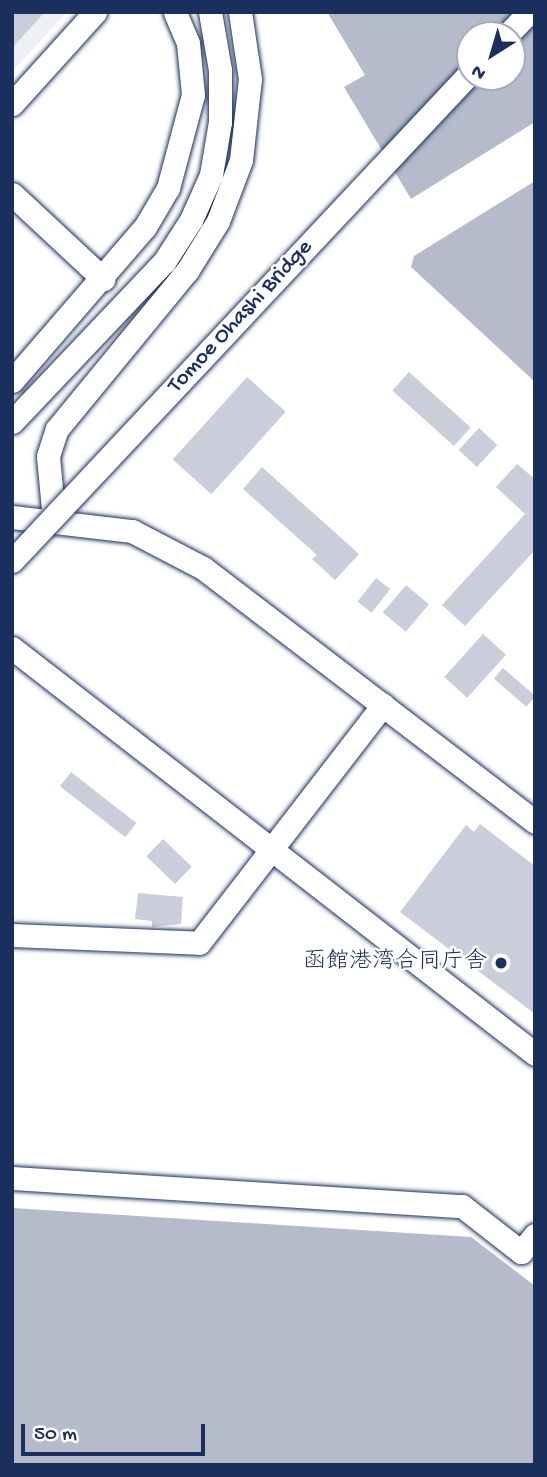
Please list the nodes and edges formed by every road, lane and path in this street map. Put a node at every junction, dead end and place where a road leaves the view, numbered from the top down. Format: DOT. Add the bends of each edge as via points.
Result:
graph roads {
  1 [pos="95,12"];
  2 [pos="175,12"];
  3 [pos="210,12"];
  4 [pos="240,12"];
  5 [pos="456,88"];
  6 [pos="12,104"];
  7 [pos="12,194"];
  8 [pos="103,279"];
  9 [pos="12,380"];
  10 [pos="19,416"];
  11 [pos="12,517"];
  12 [pos="54,520"];
  13 [pos="12,561"];
  14 [pos="12,649"];
  15 [pos="383,705"];
  16 [pos="535,822"];
  17 [pos="271,849"];
  18 [pos="12,935"];
  19 [pos="535,1054"];
  20 [pos="12,1178"];
  21 [pos="530,1250"];
  1 -- 6 [label="street"];
  2 -- 8 [label="street" via="188,43 193,96 183,148 145,228"];
  3 -- 10 [label="street" via="220,70 219,122 211,175 191,220 164,262"];
  4 -- 12 [label="street" via="250,79 241,160 223,209 187,271 57,429 48,456"];
  5 -- 13 [label="street, Tomoe Ohashi Bridge, bridge"];
  7 -- 8 [label="street"];
  8 -- 9 [label="street"];
  11 -- 12 [label="street"];
  12 -- 15 [label="street" via="132,531 203,568"];
  14 -- 17 [label="street"];
  15 -- 16 [label="street"];
  15 -- 17 [label="street"];
  17 -- 18 [label="street" via="199,943"];
  17 -- 19 [label="street"];
  20 -- 21 [label="street" via="462,1206"];
}
